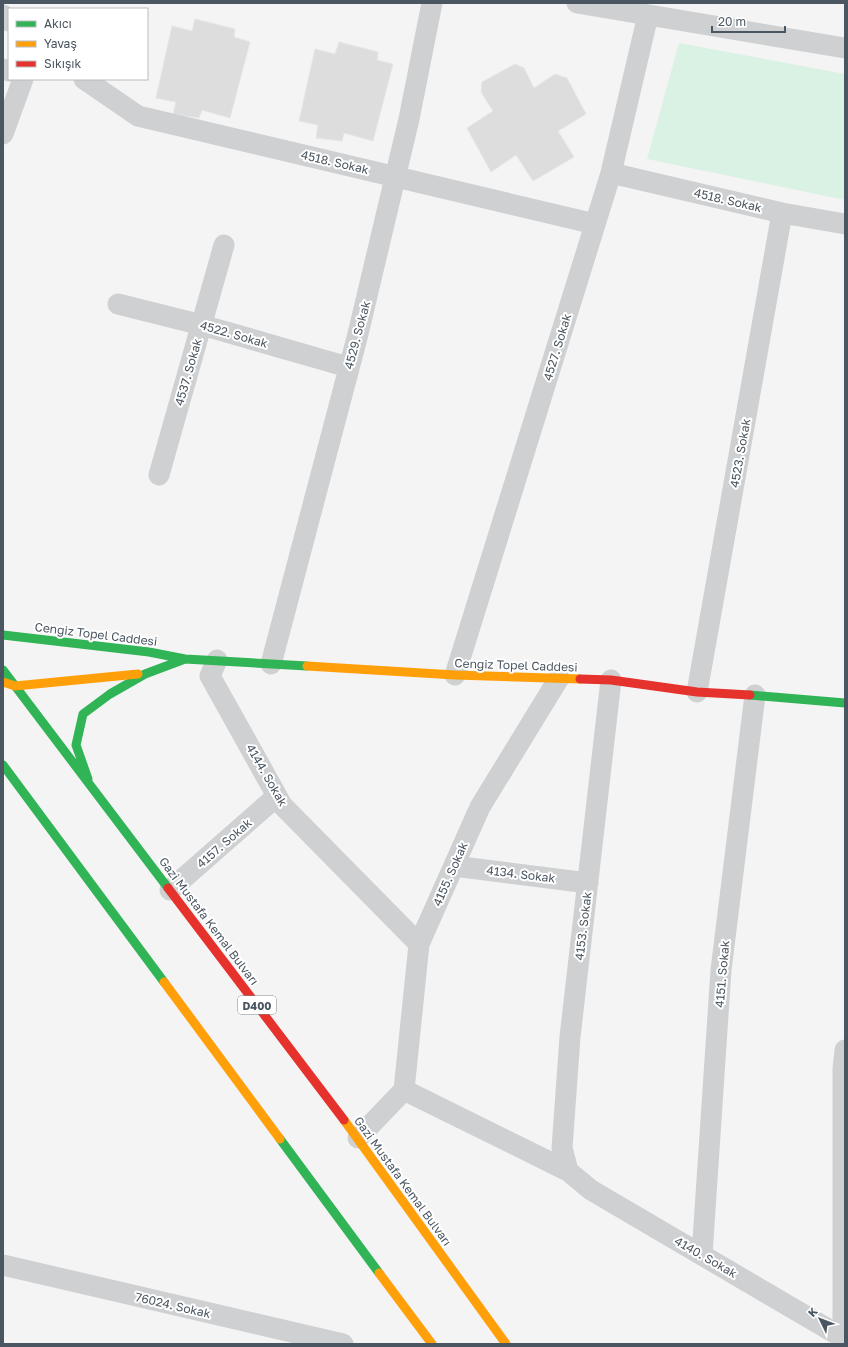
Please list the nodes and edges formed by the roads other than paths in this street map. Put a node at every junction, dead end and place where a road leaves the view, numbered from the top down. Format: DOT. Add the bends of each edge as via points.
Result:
graph roads {
  1 [pos="432,3"];
  2 [pos="577,3"];
  3 [pos="648,15"];
  4 [pos="845,48"];
  5 [pos="23,80"];
  6 [pos="85,80"];
  7 [pos="3,134"];
  8 [pos="611,173"];
  9 [pos="395,177"];
  10 [pos="782,213"];
  11 [pos="595,224"];
  12 [pos="845,224"];
  13 [pos="224,246"];
  14 [pos="118,304"];
  15 [pos="202,325"];
  16 [pos="348,367"];
  17 [pos="159,475"];
  18 [pos="3,635"];
  19 [pos="185,659"];
  20 [pos="217,660"];
  21 [pos="271,664"];
  22 [pos="3,670"];
  23 [pos="145,674"];
  24 [pos="455,675"];
  25 [pos="558,678"];
  26 [pos="612,680"];
  27 [pos="3,682"];
  28 [pos="15,686"];
  29 [pos="697,692"];
  30 [pos="755,695"];
  31 [pos="845,703"];
  32 [pos="3,765"];
  33 [pos="89,782"];
  34 [pos="277,796"];
  35 [pos="454,866"];
  36 [pos="588,883"];
  37 [pos="170,890"];
  38 [pos="419,944"];
  39 [pos="845,1050"];
  40 [pos="404,1090"];
  41 [pos="358,1138"];
  42 [pos="568,1172"];
  43 [pos="702,1255"];
  44 [pos="3,1265"];
  45 [pos="844,1339"];
  46 [pos="343,1344"];
  47 [pos="432,1344"];
  48 [pos="506,1344"];
  1 -- 9 [label="street, 4529. Sokak"];
  2 -- 3 [label="street"];
  3 -- 4 [label="street"];
  3 -- 8 [label="street, 4527. Sokak"];
  5 -- 7 [label="street"];
  6 -- 9 [label="street, 4518. Sokak" via="138,116"];
  8 -- 10 [label="street, 4518. Sokak"];
  8 -- 11 [label="street, 4527. Sokak"];
  9 -- 11 [label="street, 4518. Sokak"];
  9 -- 16 [label="street, 4529. Sokak"];
  10 -- 12 [label="street, 4518. Sokak"];
  10 -- 29 [label="street, 4523. Sokak"];
  11 -- 24 [label="street, 4527. Sokak"];
  13 -- 15 [label="street, 4537. Sokak"];
  14 -- 15 [label="street, 4522. Sokak"];
  15 -- 16 [label="street, 4522. Sokak"];
  15 -- 17 [label="street, 4537. Sokak"];
  16 -- 21 [label="street, 4529. Sokak"];
  18 -- 19 [label="main road, Cengiz Topel Caddesi" via="149,652"];
  19 -- 20 [label="main road, Cengiz Topel Caddesi"];
  19 -- 23 [label="main road, Cengiz Topel Caddesi"];
  20 -- 21 [label="main road, Cengiz Topel Caddesi"];
  20 -- 34 [label="street, 4144. Sokak" via="210,676"];
  21 -- 24 [label="main road, Cengiz Topel Caddesi"];
  22 -- 28 [label="main road, Gazi Mustafa Kemal Bulvarı / D400"];
  23 -- 28 [label="main road, Cengiz Topel Caddesi"];
  23 -- 33 [label="main road, Cengiz Topel Caddesi" via="110,694 83,714 76,745"];
  24 -- 25 [label="main road, Cengiz Topel Caddesi"];
  25 -- 26 [label="main road, Cengiz Topel Caddesi"];
  25 -- 35 [label="street, 4155. Sokak" via="480,807"];
  26 -- 29 [label="main road, Cengiz Topel Caddesi"];
  26 -- 36 [label="street, 4153. Sokak"];
  27 -- 28 [label="main road, Cengiz Topel Caddesi"];
  28 -- 33 [label="main road, Gazi Mustafa Kemal Bulvarı / D400"];
  29 -- 30 [label="main road, Cengiz Topel Caddesi"];
  30 -- 31 [label="main road, Cengiz Topel Caddesi"];
  30 -- 43 [label="street, 4151. Sokak" via="721,970"];
  32 -- 47 [label="main road"];
  33 -- 37 [label="main road, Gazi Mustafa Kemal Bulvarı / D400"];
  34 -- 37 [label="street, 4157. Sokak"];
  34 -- 38 [label="street, 4144. Sokak" via="282,806"];
  35 -- 36 [label="street, 4134. Sokak"];
  35 -- 38 [label="street, 4155. Sokak"];
  36 -- 42 [label="street, 4153. Sokak" via="570,1037 562,1148"];
  37 -- 41 [label="main road, Gazi Mustafa Kemal Bulvarı / D400"];
  38 -- 40 [label="street, 4155. Sokak"];
  39 -- 45 [label="street"];
  40 -- 41 [label="street"];
  40 -- 42 [label="street"];
  41 -- 48 [label="main road, Gazi Mustafa Kemal Bulvarı / D400"];
  42 -- 43 [label="street, 4140. Sokak" via="592,1190"];
  43 -- 45 [label="street, 4140. Sokak"];
  44 -- 46 [label="street, 76024. Sokak"];
}
